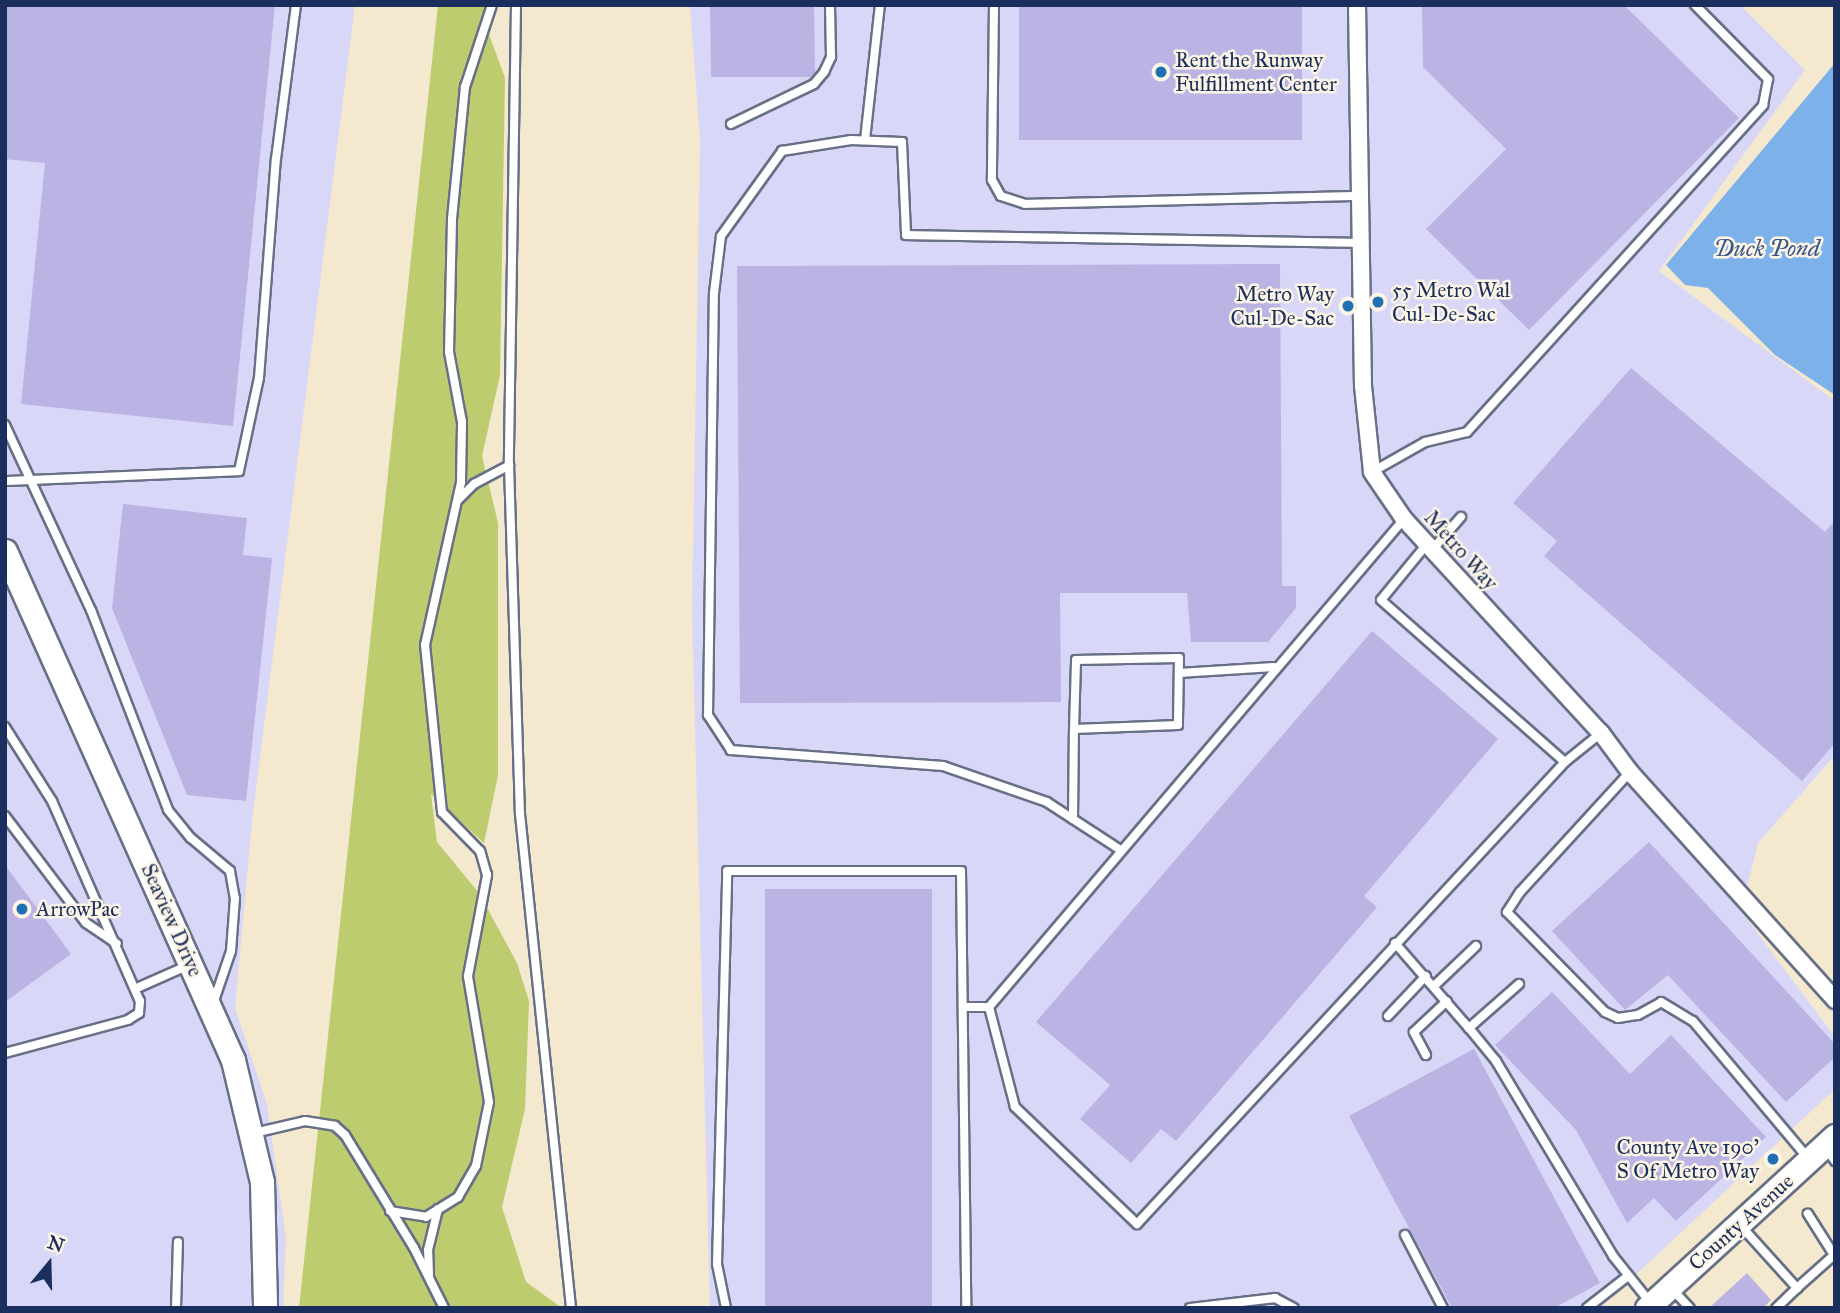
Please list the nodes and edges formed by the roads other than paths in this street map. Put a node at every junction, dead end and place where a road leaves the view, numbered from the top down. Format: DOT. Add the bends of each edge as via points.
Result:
graph roads {
  1 [pos="296,5"];
  2 [pos="492,5"];
  3 [pos="516,5"];
  4 [pos="830,5"];
  5 [pos="880,5"];
  6 [pos="994,5"];
  7 [pos="1357,5"];
  8 [pos="1695,5"];
  9 [pos="732,124"];
  10 [pos="865,140"];
  11 [pos="1360,196"];
  12 [pos="1361,243"];
  13 [pos="5,425"];
  14 [pos="509,465"];
  15 [pos="1372,472"];
  16 [pos="34,480"];
  17 [pos="5,481"];
  18 [pos="456,502"];
  19 [pos="1461,517"];
  20 [pos="1404,519"];
  21 [pos="1430,547"];
  22 [pos="5,551"];
  23 [pos="1274,667"];
  24 [pos="1179,673"];
  25 [pos="5,727"];
  26 [pos="1074,729"];
  27 [pos="1601,733"];
  28 [pos="1565,762"];
  29 [pos="1630,772"];
  30 [pos="5,816"];
  31 [pos="1073,819"];
  32 [pos="1118,849"];
  33 [pos="1395,943"];
  34 [pos="117,944"];
  35 [pos="1476,946"];
  36 [pos="191,964"];
  37 [pos="1426,976"];
  38 [pos="1519,984"];
  39 [pos="1434,986"];
  40 [pos="137,988"];
  41 [pos="1835,1000"];
  42 [pos="1447,1001"];
  43 [pos="212,1007"];
  44 [pos="963,1007"];
  45 [pos="989,1007"];
  46 [pos="1388,1016"];
  47 [pos="1469,1028"];
  48 [pos="5,1053"];
  49 [pos="1426,1055"];
  50 [pos="254,1133"];
  51 [pos="1826,1151"];
  52 [pos="439,1209"];
  53 [pos="390,1211"];
  54 [pos="1808,1214"];
  55 [pos="1739,1223"];
  56 [pos="1405,1235"];
  57 [pos="178,1242"];
  58 [pos="1629,1276"];
  59 [pos="429,1278"];
  60 [pos="1670,1287"];
  61 [pos="1797,1288"];
  62 [pos="1649,1306"];
  63 [pos="176,1308"];
  64 [pos="265,1308"];
  65 [pos="444,1308"];
  66 [pos="571,1308"];
  67 [pos="726,1308"];
  68 [pos="966,1308"];
  69 [pos="1190,1308"];
  70 [pos="1294,1308"];
  71 [pos="1443,1308"];
  72 [pos="1587,1308"];
  73 [pos="1690,1308"];
  74 [pos="1776,1308"];
  1 -- 16 [label="lane" via="276,159 259,378 239,471"];
  2 -- 18 [label="lane" via="465,87 452,219 449,352 462,422"];
  3 -- 14 [label="lane"];
  4 -- 9 [label="lane" via="831,57 824,72 814,84"];
  5 -- 10 [label="lane"];
  6 -- 11 [label="lane" via="992,180 1000,195 1025,204"];
  7 -- 11 [label="street, Metro Way"];
  8 -- 15 [label="lane" via="1768,79 1763,105 1467,432 1425,442"];
  10 -- 12 [label="lane" via="902,142 906,235"];
  10 -- 31 [label="lane" via="782,151 721,236 714,293 708,715 730,750 943,766 1047,802"];
  11 -- 12 [label="street, Metro Way"];
  12 -- 15 [label="street, Metro Way" via="1363,386"];
  13 -- 16 [label="lane"];
  14 -- 18 [label="lane" via="474,484"];
  14 -- 66 [label="lane" via="520,814"];
  15 -- 20 [label="street, Metro Way"];
  16 -- 17 [label="lane"];
  16 -- 43 [label="lane" via="91,610 167,810 230,871 235,898 232,951"];
  18 -- 52 [label="lane" via="425,645 442,812 480,851 487,875 468,976 489,1102 477,1166 458,1197"];
  19 -- 21 [label="lane"];
  20 -- 21 [label="street, Metro Way"];
  20 -- 23 [label="lane"];
  21 -- 27 [label="street, Metro Way"];
  21 -- 28 [label="lane" via="1381,600"];
  22 -- 36 [label="main road, Seaview Drive"];
  23 -- 24 [label="lane"];
  23 -- 32 [label="lane"];
  24 -- 26 [label="lane" via="1178,725"];
  24 -- 26 [label="lane" via="1179,658 1076,660"];
  25 -- 34 [label="lane" via="52,802"];
  26 -- 31 [label="lane"];
  27 -- 28 [label="lane"];
  27 -- 29 [label="street, Metro Way"];
  28 -- 33 [label="lane"];
  29 -- 41 [label="street, Metro Way"];
  29 -- 51 [label="lane" via="1507,912 1605,1012 1618,1018 1638,1015 1661,1002 1693,1020"];
  30 -- 34 [label="lane" via="86,923"];
  31 -- 32 [label="lane"];
  32 -- 45 [label="lane"];
  33 -- 37 [label="lane"];
  33 -- 45 [label="lane" via="1138,1224 1015,1107"];
  34 -- 40 [label="lane"];
  35 -- 39 [label="lane"];
  36 -- 40 [label="lane"];
  36 -- 43 [label="main road, Seaview Drive"];
  37 -- 39 [label="lane"];
  37 -- 46 [label="lane"];
  38 -- 47 [label="lane"];
  39 -- 42 [label="lane"];
  40 -- 48 [label="lane" via="139,1013 128,1020"];
  42 -- 47 [label="lane"];
  42 -- 49 [label="lane" via="1415,1032"];
  43 -- 50 [label="main road, Seaview Drive"];
  44 -- 45 [label="lane"];
  44 -- 67 [label="lane" via="961,871 727,871 717,1264"];
  44 -- 68 [label="lane"];
  47 -- 58 [label="lane" via="1496,1061"];
  50 -- 53 [label="lane" via="305,1121 335,1126 357,1151"];
  50 -- 64 [label="main road, Seaview Drive" via="265,1207"];
  51 -- 55 [label="main road, County Avenue"];
  52 -- 53 [label="lane" via="426,1217"];
  52 -- 59 [label="lane" via="428,1250"];
  53 -- 59 [label="lane"];
  54 -- 61 [label="lane" via="1834,1255"];
  55 -- 60 [label="main road, County Avenue"];
  55 -- 61 [label="lane"];
  56 -- 71 [label="lane"];
  57 -- 63 [label="lane"];
  58 -- 62 [label="lane"];
  58 -- 72 [label="lane"];
  59 -- 65 [label="lane"];
  60 -- 62 [label="main road, County Avenue"];
  60 -- 73 [label="lane"];
  61 -- 74 [label="lane"];
  69 -- 70 [label="lane" via="1275,1298"];
}
